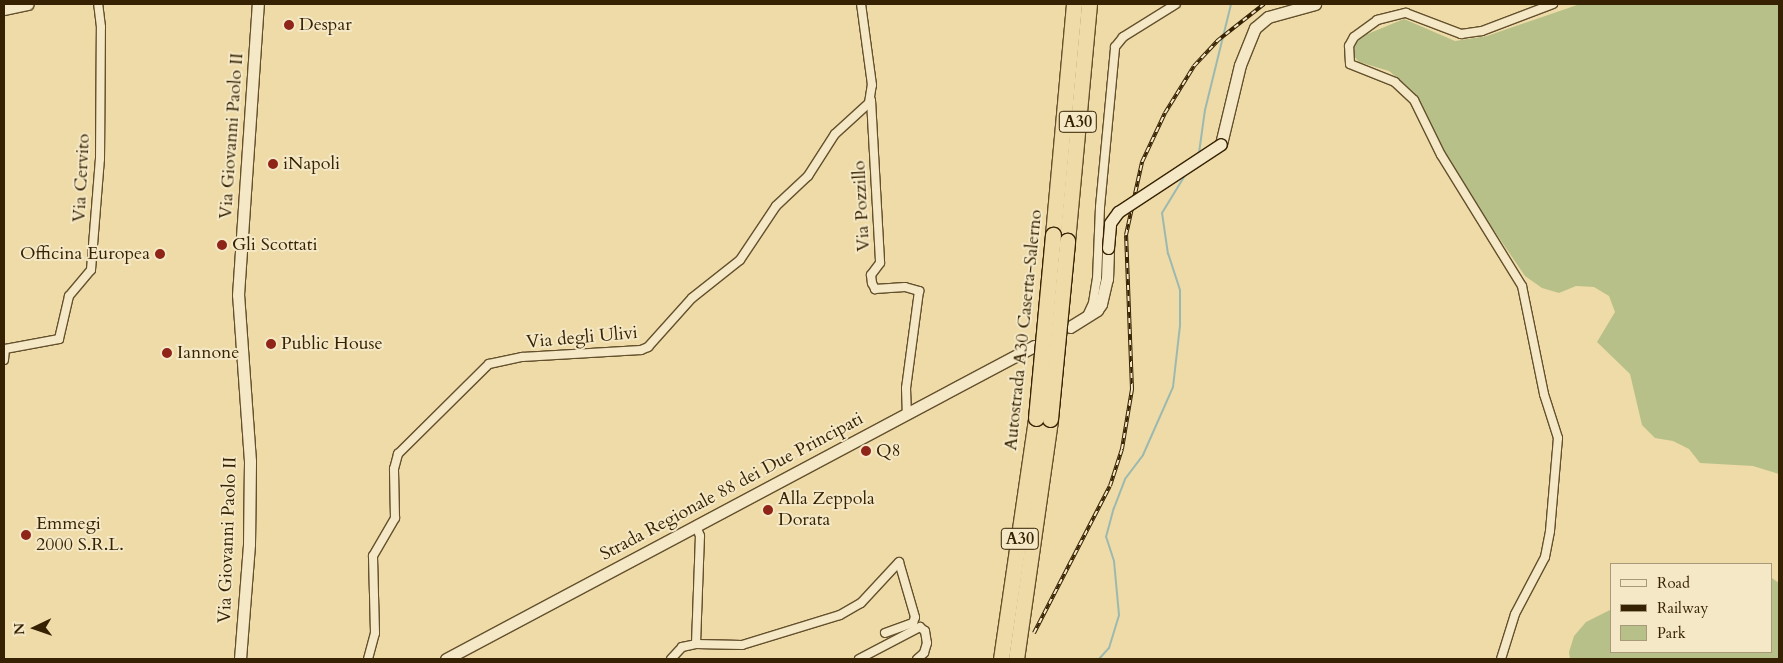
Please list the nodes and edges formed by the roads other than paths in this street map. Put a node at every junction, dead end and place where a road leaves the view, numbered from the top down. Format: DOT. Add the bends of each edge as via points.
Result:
graph roads {
  1 [pos="27,4"];
  2 [pos="98,4"];
  3 [pos="258,4"];
  4 [pos="861,4"];
  5 [pos="1074,4"];
  6 [pos="1089,4"];
  7 [pos="1176,4"];
  8 [pos="1316,4"];
  9 [pos="1553,4"];
  10 [pos="4,9"];
  11 [pos="871,98"];
  12 [pos="1060,238"];
  13 [pos="1086,318"];
  14 [pos="1070,327"];
  15 [pos="1034,346"];
  16 [pos="4,360"];
  17 [pos="907,413"];
  18 [pos="1043,419"];
  19 [pos="696,526"];
  20 [pos="885,633"];
  21 [pos="696,644"];
  22 [pos="240,659"];
  23 [pos="368,659"];
  24 [pos="446,659"];
  25 [pos="671,659"];
  26 [pos="859,659"];
  27 [pos="917,659"];
  28 [pos="1001,659"];
  29 [pos="1016,659"];
  30 [pos="1501,659"];
  1 -- 10 [label="main road"];
  2 -- 16 [label="street, Via Cervito" via="101,27 100,160 91,270 69,296 59,339 5,349"];
  3 -- 22 [label="main road, Via Giovanni Paolo II" via="238,295 250,461 249,544"];
  4 -- 11 [label="street"];
  5 -- 12 [label="highway, Autostrada A30 Caserta-Salerno / A30"];
  6 -- 12 [label="highway, Autostrada A30 Caserta-Salerno / A30"];
  7 -- 13 [label="street" via="1123,37 1115,48 1100,207 1097,279 1093,303"];
  8 -- 13 [label="main road, bridge" via="1268,17 1255,28 1244,51 1221,144 1118,212 1110,223 1107,279 1102,304"];
  9 -- 30 [label="street" via="1482,31 1461,34 1406,13 1376,20 1354,37 1349,46 1350,64 1395,82 1414,100 1441,155 1522,286 1544,394 1558,438 1545,558 1515,614"];
  11 -- 17 [label="street, Via Pozzillo" via="880,263 871,275 872,283 875,289 919,291 906,388"];
  11 -- 23 [label="street, Via degli Ulivi" via="861,112 835,134 808,176 776,206 740,260 692,298 648,347 630,352 522,357 489,364 407,442 395,461 395,518 373,556 375,633"];
  12 -- 18 [label="highway, Autostrada A30 Caserta-Salerno / A30, bridge"];
  13 -- 14 [label="main road"];
  15 -- 17 [label="main road, Strada Regionale 88 dei Due Principati"];
  17 -- 19 [label="main road, Strada Regionale 88 dei Due Principati"];
  18 -- 28 [label="highway, Autostrada A30 Caserta-Salerno / A30"];
  18 -- 29 [label="highway, Autostrada A30 Caserta-Salerno / A30"];
  19 -- 21 [label="street" via="700,536"];
  19 -- 24 [label="main road, Strada Regionale 88 dei Due Principati"];
  20 -- 21 [label="street" via="913,623 915,617 900,562 861,603 840,615 742,645"];
  21 -- 25 [label="street" via="682,647"];
  26 -- 27 [label="street" via="920,627 926,631 927,643 924,653"];
}
